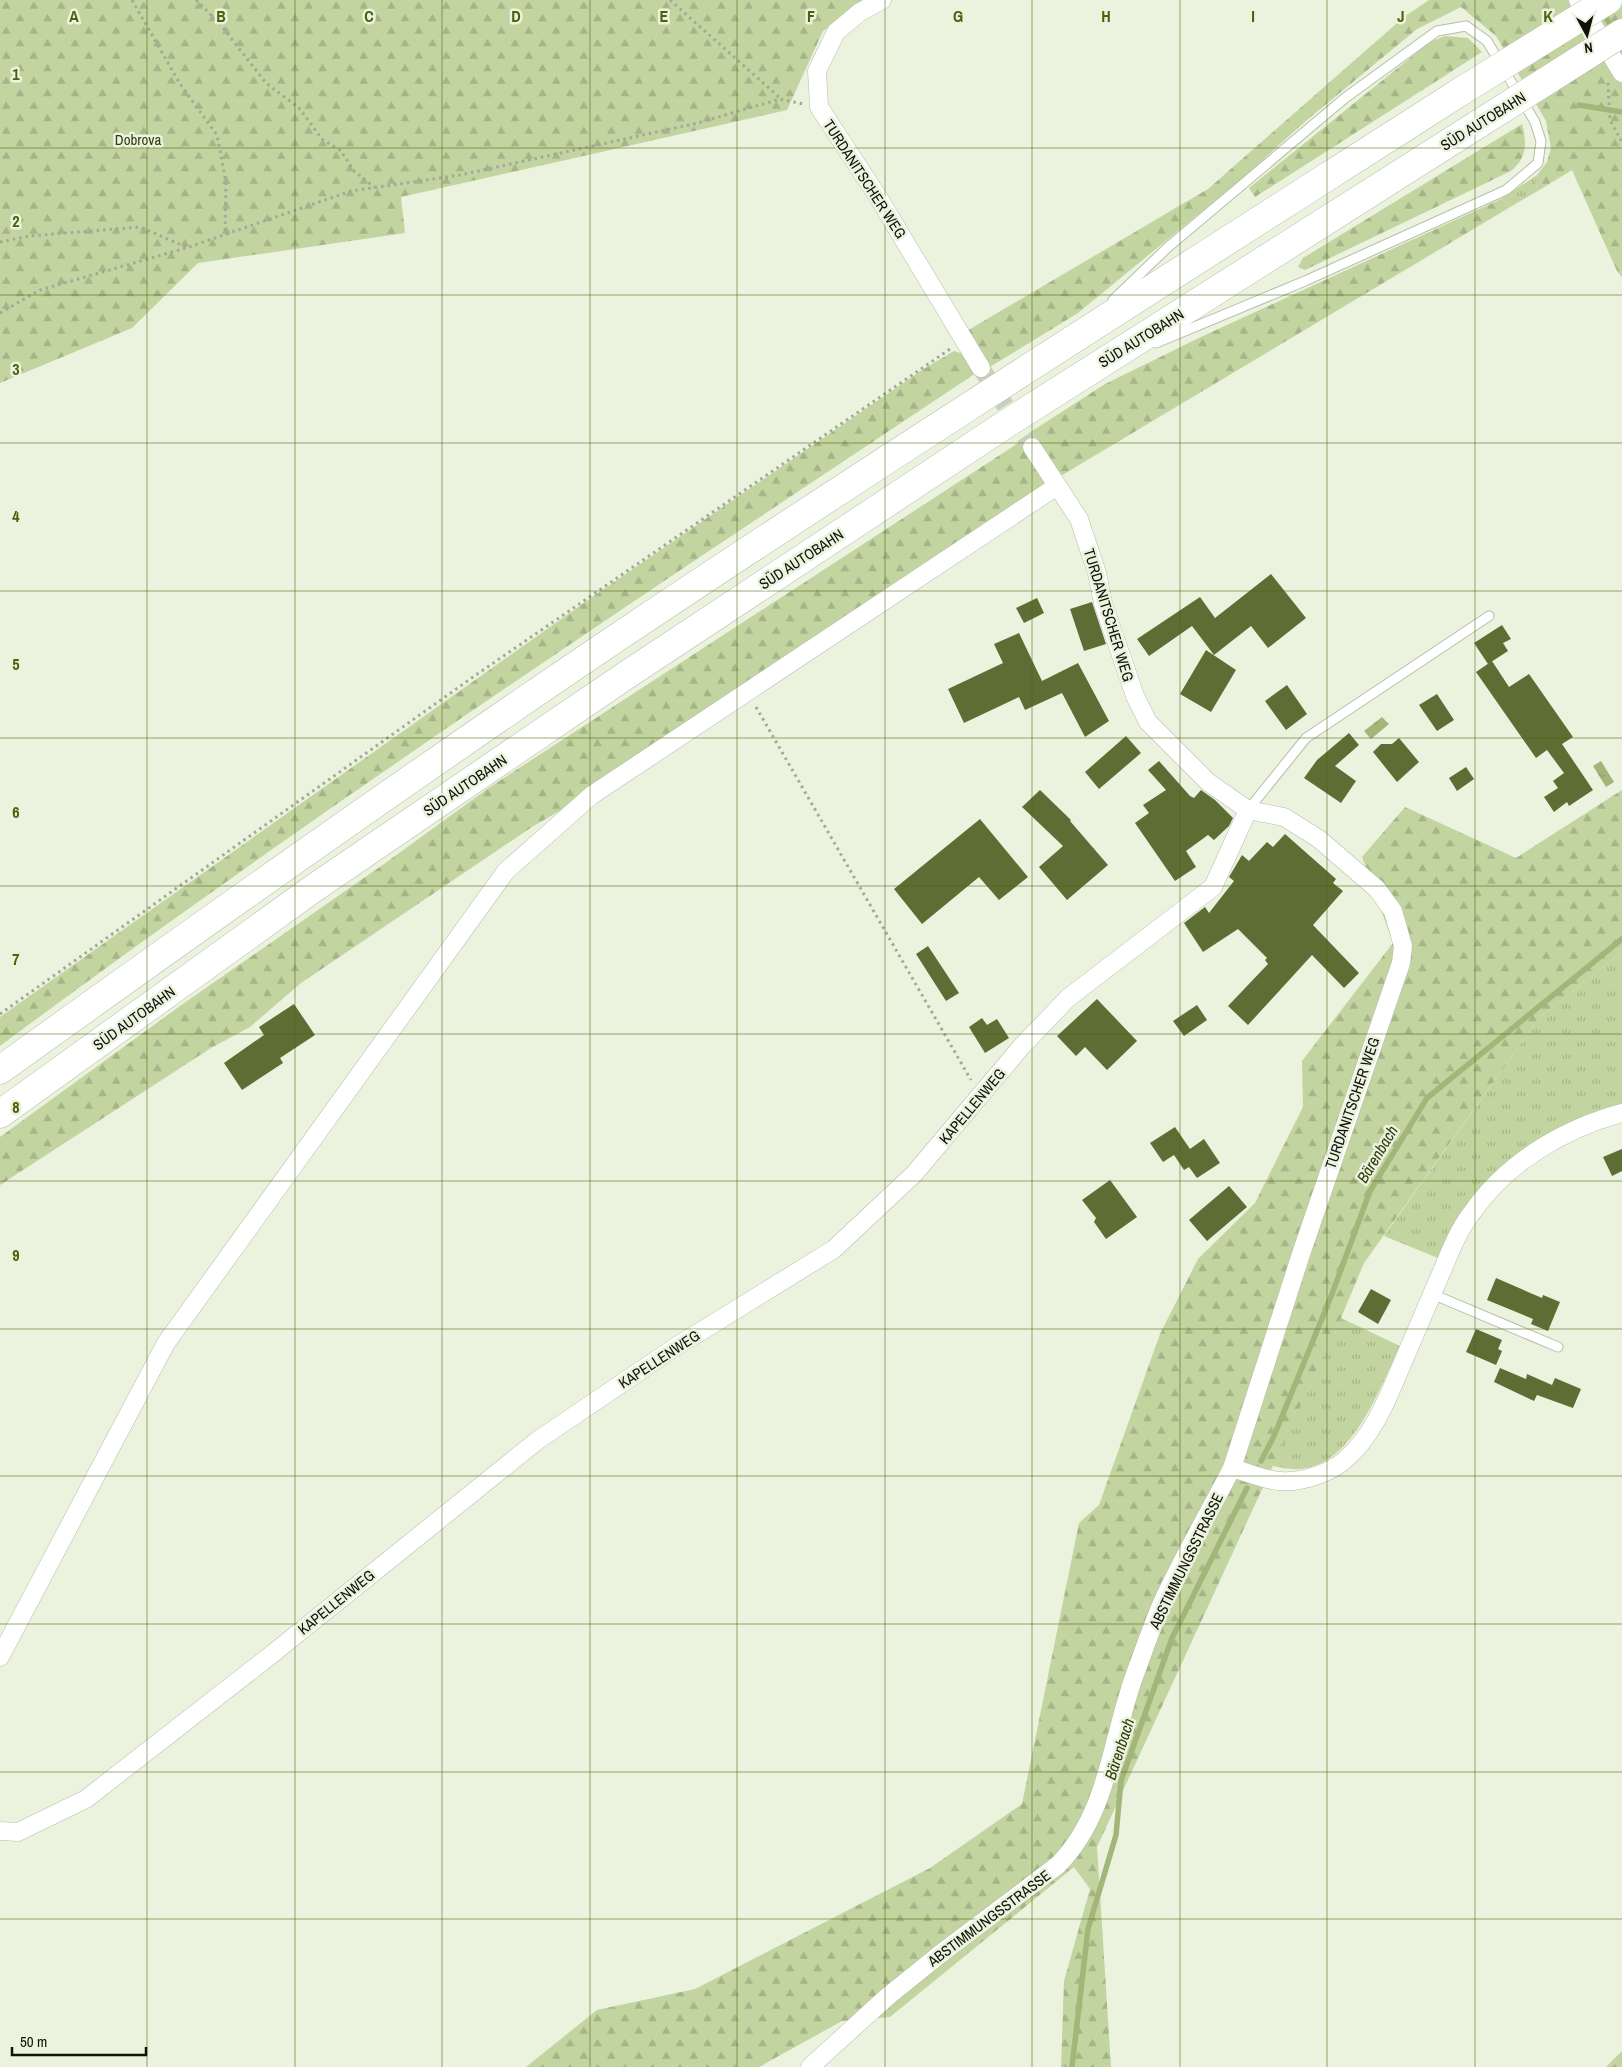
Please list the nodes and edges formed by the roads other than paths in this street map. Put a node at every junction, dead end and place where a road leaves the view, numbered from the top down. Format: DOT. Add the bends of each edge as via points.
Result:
graph roads {
  1 [pos="882,0"];
  2 [pos="1578,0"];
  3 [pos="1608,0"];
  4 [pos="1622,33"];
  5 [pos="1622,72"];
  6 [pos="1071,341"];
  7 [pos="981,368"];
  8 [pos="1091,370"];
  9 [pos="1032,447"];
  10 [pos="1057,486"];
  11 [pos="1489,616"];
  12 [pos="1248,810"];
  13 [pos="0,1070"];
  14 [pos="1622,1113"];
  15 [pos="0,1114"];
  16 [pos="1432,1294"];
  17 [pos="1558,1347"];
  18 [pos="1232,1468"];
  19 [pos="0,1657"];
  20 [pos="0,1831"];
  21 [pos="810,2067"];
  1 -- 7 [label="street, TURDANITSCHER WEG" via="860,12 836,32 817,71 818,107 878,196"];
  2 -- 5 [label="street"];
  3 -- 6 [label="highway, bridge"];
  4 -- 8 [label="highway, SÜD AUTOBAHN, bridge"];
  6 -- 8 [label="lane" via="1167,248 1345,98 1437,31 1466,26 1487,41 1535,122 1541,142 1538,163 1506,190 1305,281"];
  6 -- 13 [label="highway" via="615,639 297,856"];
  8 -- 15 [label="highway, SÜD AUTOBAHN" via="551,726 314,888"];
  9 -- 10 [label="street, TURDANITSCHER WEG"];
  10 -- 12 [label="street, TURDANITSCHER WEG" via="1079,519 1098,573 1103,603 1135,696 1148,722 1208,782"];
  10 -- 19 [label="street" via="592,795 506,871 166,1343"];
  11 -- 12 [label="lane" via="1306,738"];
  12 -- 18 [label="street, TURDANITSCHER WEG" via="1284,818 1319,839 1377,889 1393,911 1403,946"];
  12 -- 20 [label="street, KAPELLENWEG" via="1213,888 1068,998 1022,1046 914,1174 834,1249 674,1348 538,1440 86,1799 18,1832"];
  14 -- 16 [label="street" via="1575,1131 1534,1152 1501,1178 1470,1214"];
  16 -- 17 [label="lane"];
  16 -- 18 [label="street" via="1383,1409 1363,1441 1346,1460 1302,1480 1279,1481"];
  18 -- 21 [label="street, ABSTIMMUNGSSTRASSE" via="1162,1603 1134,1677 1094,1811 1073,1851 1058,1866 895,1991"];
}
